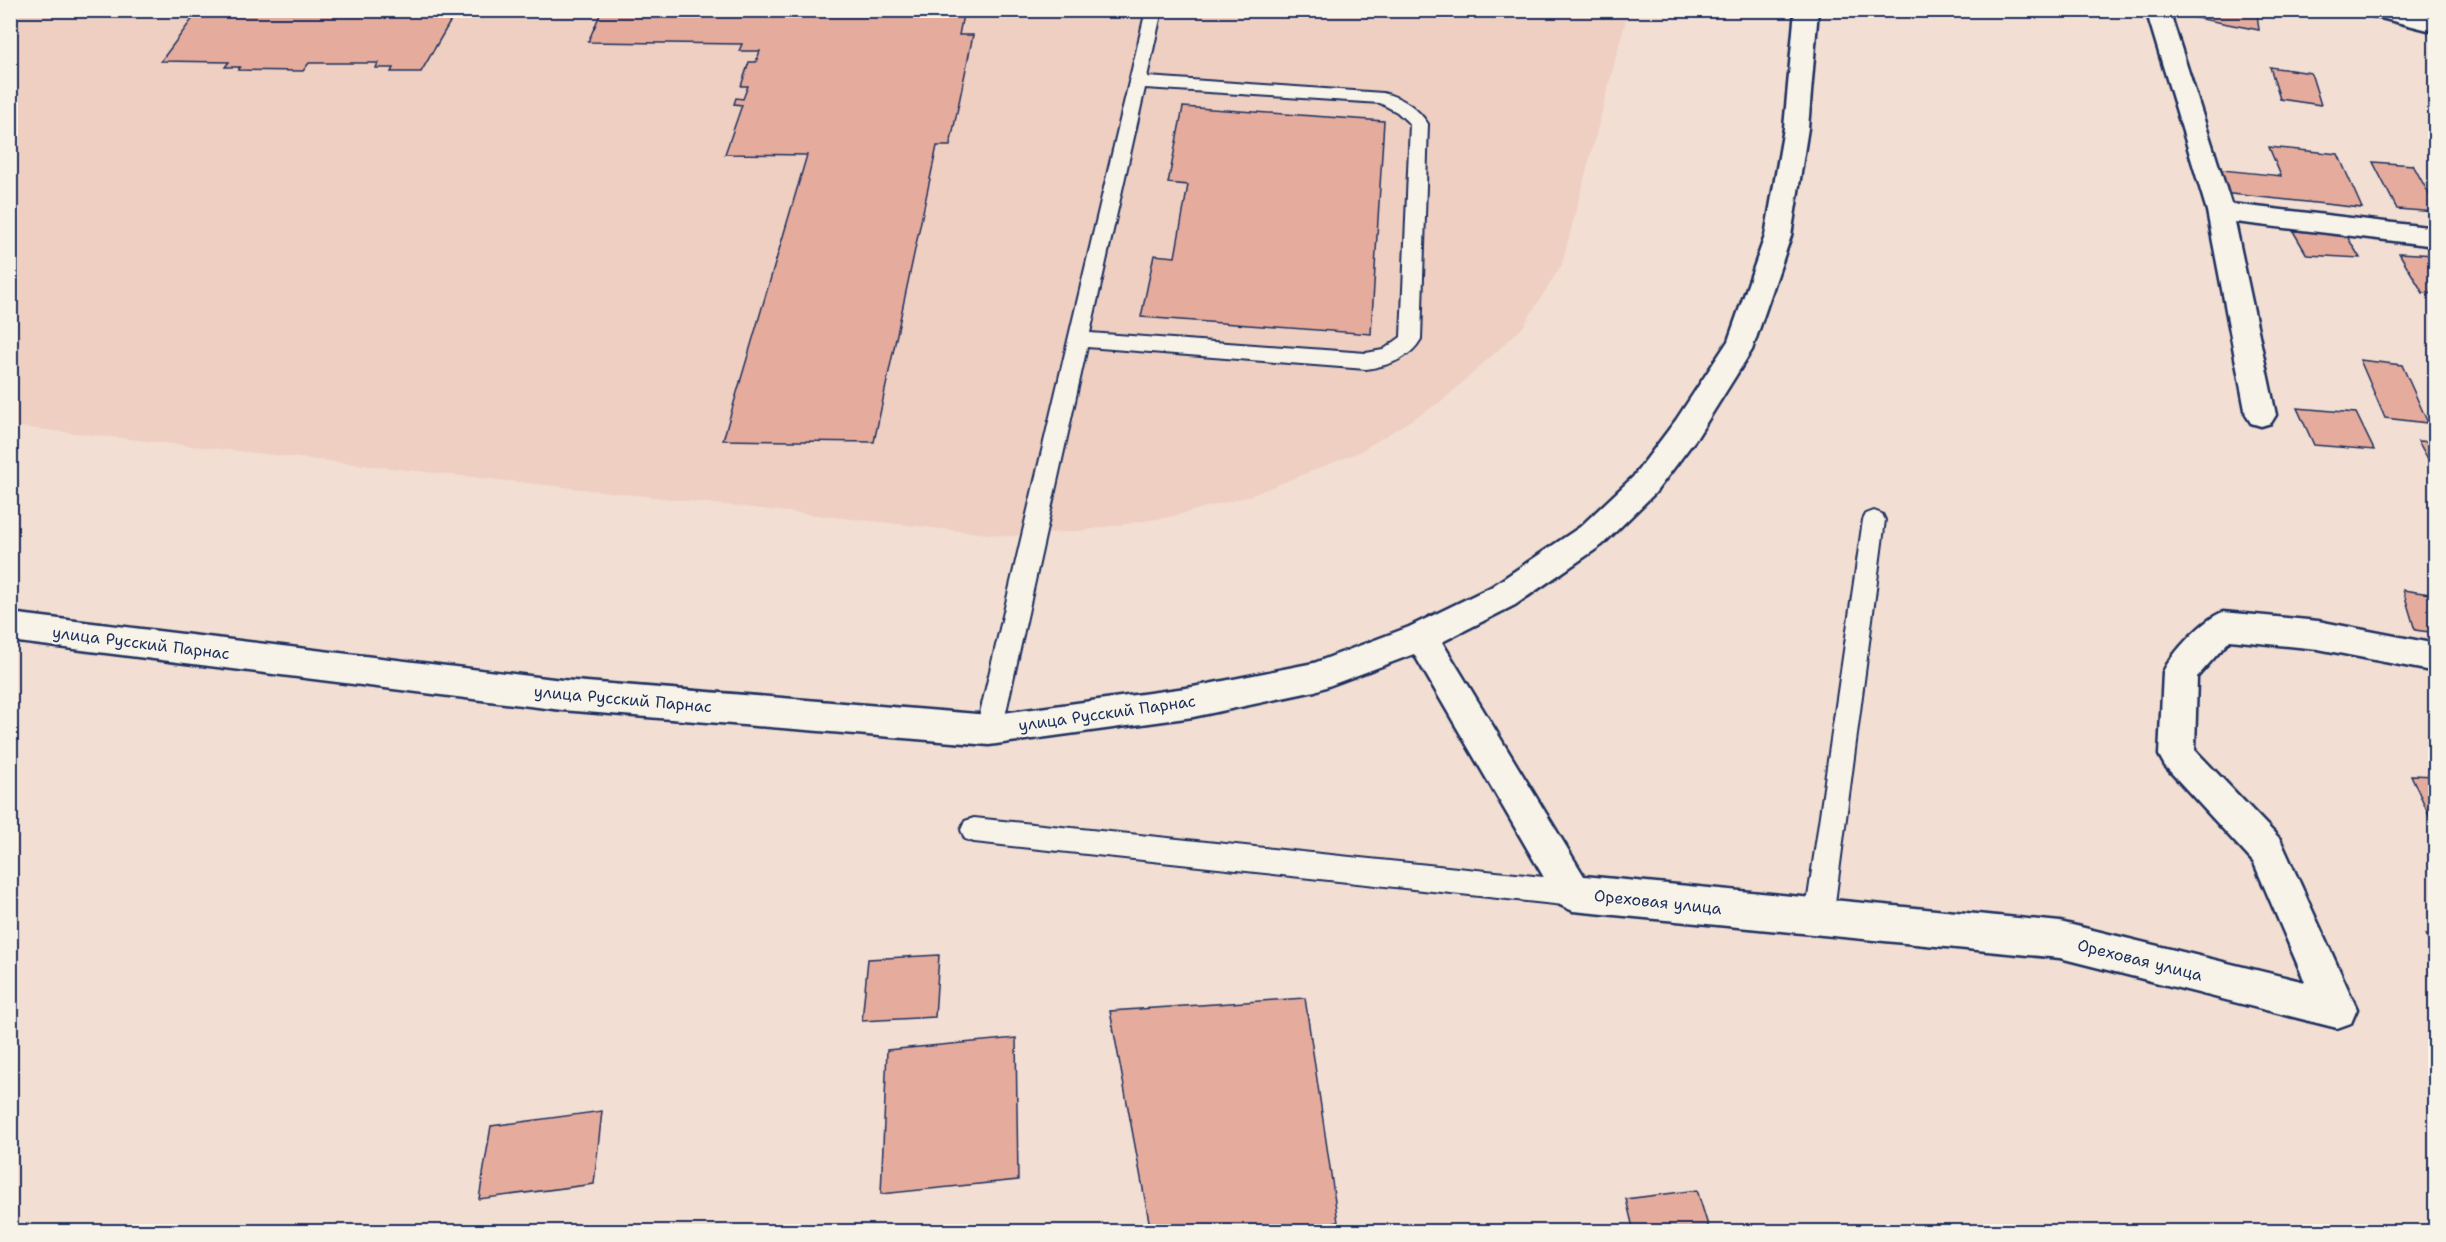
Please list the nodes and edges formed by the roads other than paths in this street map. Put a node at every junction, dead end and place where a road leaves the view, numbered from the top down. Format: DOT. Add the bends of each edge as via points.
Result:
graph roads {
  1 [pos="1154,10"];
  2 [pos="2157,10"];
  3 [pos="2377,10"];
  4 [pos="1805,13"];
  5 [pos="2436,25"];
  6 [pos="1138,82"];
  7 [pos="2220,211"];
  8 [pos="2436,237"];
  9 [pos="1078,339"];
  10 [pos="2261,415"];
  11 [pos="1874,520"];
  12 [pos="10,627"];
  13 [pos="1421,637"];
  14 [pos="2436,658"];
  15 [pos="989,730"];
  16 [pos="974,830"];
  17 [pos="1573,893"];
  18 [pos="1818,918"];
  1 -- 6 [label="lane"];
  2 -- 7 [label="street"];
  3 -- 5 [label="street"];
  4 -- 13 [label="street, улица Русский Парнас" via="1797,128 1778,236 1742,344 1644,485 1591,536 1503,596"];
  6 -- 9 [label="lane"];
  6 -- 9 [label="lane" via="1383,98 1412,113 1419,124 1411,339 1399,352 1366,361"];
  7 -- 8 [label="street"];
  7 -- 10 [label="street"];
  9 -- 15 [label="lane"];
  11 -- 18 [label="lane"];
  12 -- 15 [label="street, улица Русский Парнас" via="562,695"];
  13 -- 15 [label="street, улица Русский Парнас" via="1316,677 1193,702"];
  13 -- 17 [label="street, Ореховая улица"];
  14 -- 18 [label="street, Ореховая улица" via="2318,635 2223,626 2180,672 2177,755 2267,851 2337,1009 2060,940"];
  16 -- 17 [label="lane"];
  17 -- 18 [label="street, Ореховая улица"];
}
